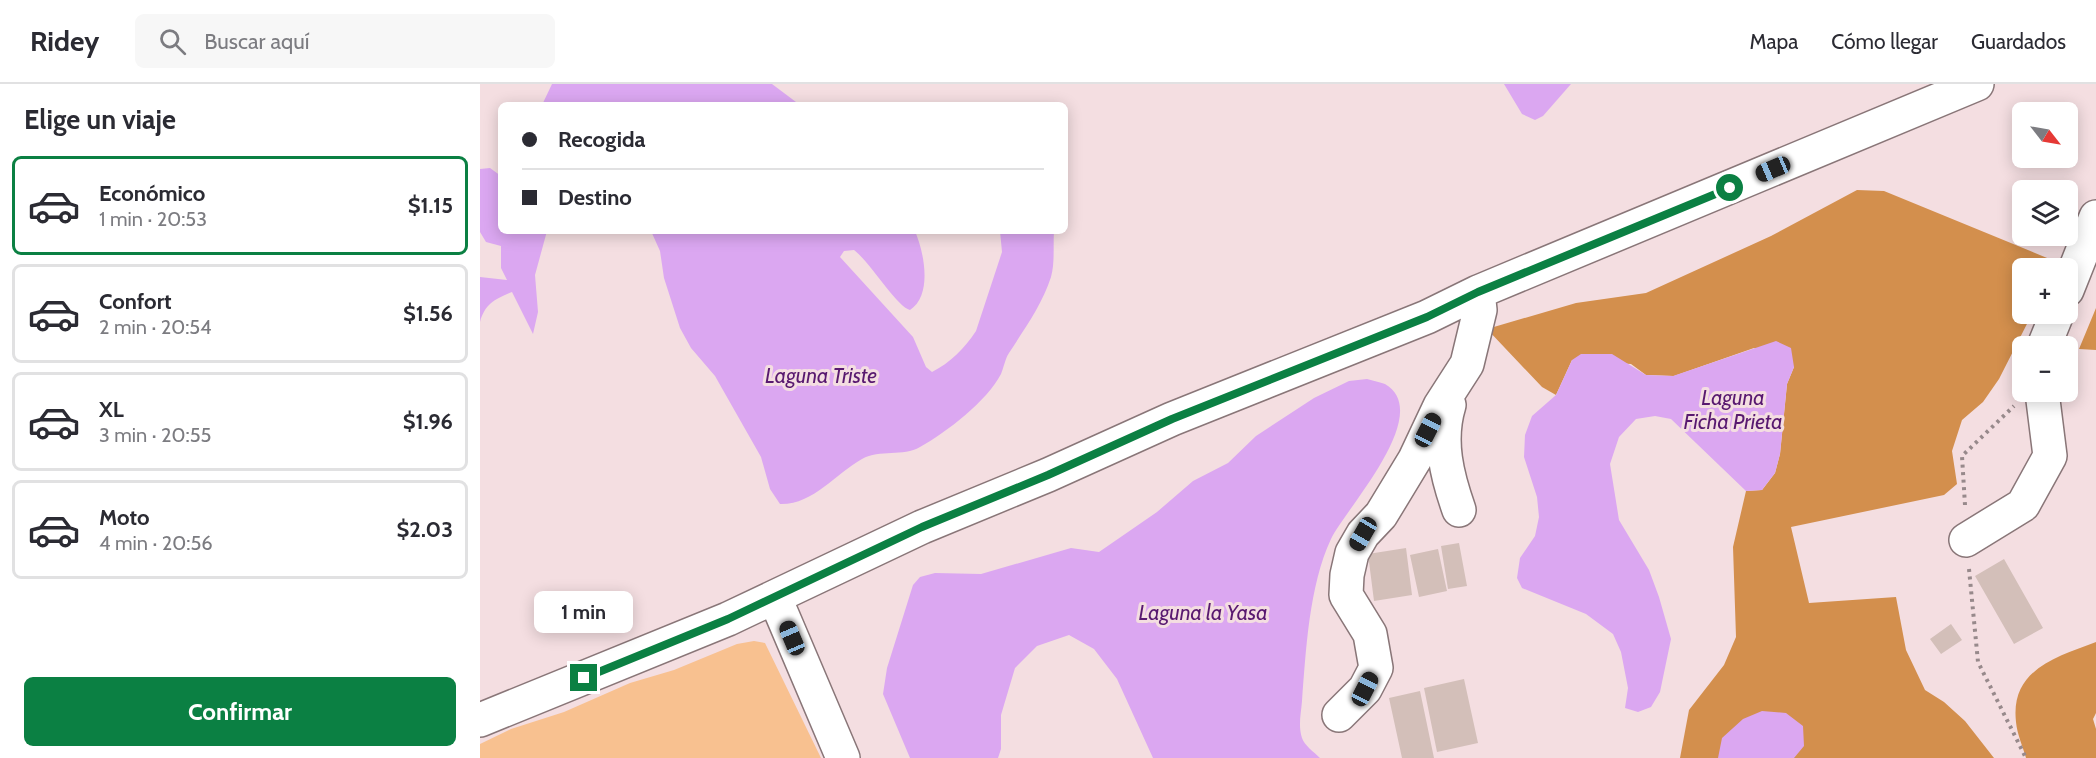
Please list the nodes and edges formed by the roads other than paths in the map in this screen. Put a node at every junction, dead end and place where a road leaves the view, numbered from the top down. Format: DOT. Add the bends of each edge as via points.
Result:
graph roads {
  1 [pos="1977,84"];
  2 [pos="2096,217"];
  3 [pos="2078,262"];
  4 [pos="1478,292"];
  5 [pos="1455,384"];
  6 [pos="2034,402"];
  7 [pos="1459,510"];
  8 [pos="1966,540"];
  9 [pos="775,598"];
  10 [pos="1339,715"];
  11 [pos="480,720"];
  12 [pos="843,758"];
  1 -- 4 [label="street"];
  2 -- 3 [label="street"];
  4 -- 5 [label="street" via="1480,310 1475,334 1467,364"];
  4 -- 9 [label="street" via="1427,317 1172,419 922,527"];
  5 -- 7 [label="street" via="1444,421 1444,446 1447,476"];
  5 -- 10 [label="street" via="1381,515 1352,553 1346,595 1370,634 1376,668 1365,689"];
  6 -- 8 [label="street" via="2050,456 2024,505"];
  9 -- 11 [label="street"];
  9 -- 12 [label="street"];
}
